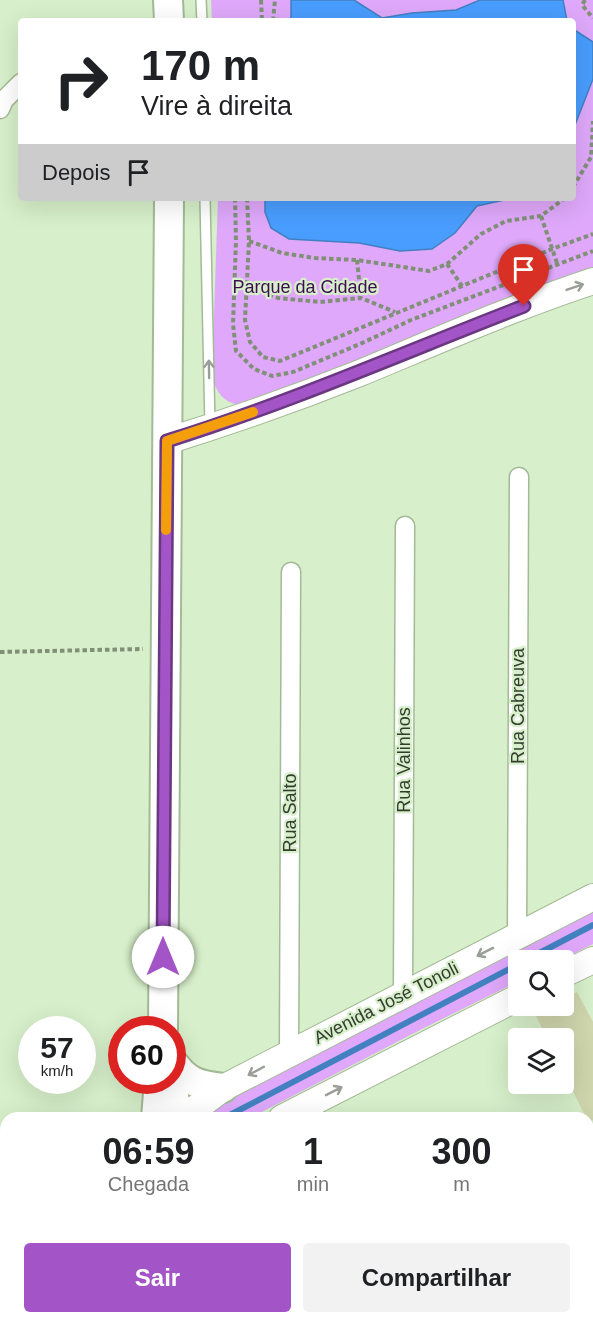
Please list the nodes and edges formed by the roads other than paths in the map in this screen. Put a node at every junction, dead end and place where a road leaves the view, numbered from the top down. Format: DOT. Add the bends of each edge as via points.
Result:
graph roads {
  1 [pos="168,0"];
  2 [pos="201,0"];
  3 [pos="169,18"];
  4 [pos="202,18"];
  5 [pos="18,86"];
  6 [pos="0,109"];
  7 [pos="169,201"];
  8 [pos="205,201"];
  9 [pos="593,281"];
  10 [pos="210,428"];
  11 [pos="167,441"];
  12 [pos="519,477"];
  13 [pos="405,526"];
  14 [pos="291,573"];
  15 [pos="593,897"];
  16 [pos="517,936"];
  17 [pos="593,960"];
  18 [pos="574,969"];
  19 [pos="403,994"];
  20 [pos="508,1003"];
  21 [pos="162,1016"];
  22 [pos="289,1053"];
  23 [pos="186,1076"];
  24 [pos="223,1088"];
  25 [pos="158,1094"];
  26 [pos="174,1094"];
  27 [pos="156,1112"];
  28 [pos="179,1112"];
  29 [pos="189,1112"];
  30 [pos="294,1112"];
  1 -- 3 [label="main road"];
  2 -- 4 [label="lane"];
  5 -- 6 [label="street"];
  7 -- 11 [label="main road"];
  10 -- 8 [label="lane, one-way"];
  10 -- 9 [label="main road, one-way"];
  10 -- 11 [label="main road"];
  11 -- 21 [label="main road"];
  12 -- 16 [label="street, Rua Cabreuva"];
  13 -- 19 [label="street, Rua Valinhos"];
  14 -- 22 [label="street, Rua Salto"];
  15 -- 16 [label="main road, Avenida José Tonoli"];
  16 -- 19 [label="main road, Avenida José Tonoli, one-way"];
  17 -- 18 [label="main road"];
  19 -- 22 [label="main road, Avenida José Tonoli"];
  30 -- 20 [label="main road, one-way"];
  22 -- 24 [label="main road, Avenida José Tonoli, one-way"];
  23 -- 24 [label="main road" via="197,1084"];
  24 -- 29 [label="main road, Avenida José Tonoli"];
  25 -- 27 [label="main road"];
  26 -- 28 [label="main road"];
}
